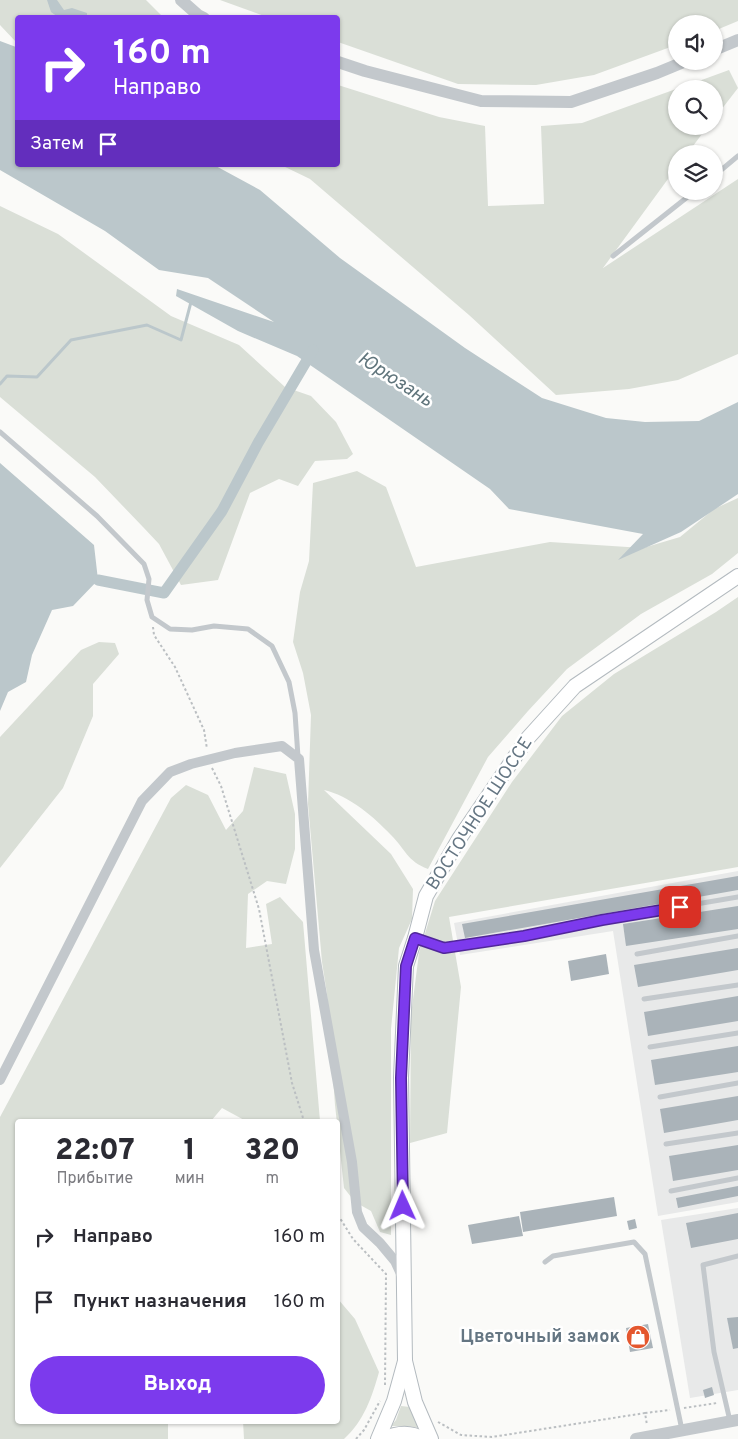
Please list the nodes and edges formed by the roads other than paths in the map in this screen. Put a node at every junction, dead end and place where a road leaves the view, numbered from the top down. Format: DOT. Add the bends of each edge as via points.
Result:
graph roads {
  1 [pos="181,0"];
  2 [pos="198,15"];
  3 [pos="738,40"];
  4 [pos="723,46"];
  5 [pos="340,63"];
  6 [pos="668,68"];
  7 [pos="738,156"];
  8 [pos="723,168"];
  9 [pos="683,200"];
  10 [pos="614,256"];
  11 [pos="0,432"];
  12 [pos="738,576"];
  13 [pos="299,760"];
  14 [pos="738,897"];
  15 [pos="738,936"];
  16 [pos="415,938"];
  17 [pos="637,954"];
  18 [pos="738,985"];
  19 [pos="644,999"];
  20 [pos="738,1033"];
  21 [pos="650,1048"];
  22 [pos="0,1080"];
  23 [pos="738,1083"];
  24 [pos="660,1097"];
  25 [pos="738,1133"];
  26 [pos="666,1144"];
  27 [pos="738,1178"];
  28 [pos="671,1192"];
  29 [pos="738,1256"];
  30 [pos="545,1262"];
  31 [pos="404,1279"];
  32 [pos="405,1360"];
  33 [pos="734,1421"];
  34 [pos="683,1430"];
  35 [pos="378,1439"];
  36 [pos="384,1439"];
  37 [pos="423,1439"];
  38 [pos="431,1439"];
  39 [pos="636,1439"];
  1 -- 2 [label="street"];
  3 -- 4 [label="street"];
  5 -- 6 [label="street" via="481,101 571,102"];
  7 -- 8 [label="lane"];
  9 -- 10 [label="lane"];
  11 -- 13 [label="lane" via="97,516 144,564 149,580 147,600 152,617 170,629 214,626 248,629 272,646 289,682"];
  12 -- 16 [label="main road, ВОСТОЧНОЕ ШОССЕ" via="575,686 527,739 459,839 426,896"];
  13 -- 22 [label="street" via="282,746 208,759 170,772 142,801"];
  13 -- 31 [label="street" via="314,950 352,1162 357,1212 363,1226 395,1261"];
  14 -- 16 [label="lane" via="444,948"];
  15 -- 17 [label="lane"];
  16 -- 31 [label="main road, ВОСТОЧНОЕ ШОССЕ" via="406,966 401,1078"];
  18 -- 19 [label="lane"];
  20 -- 21 [label="lane"];
  23 -- 24 [label="lane"];
  25 -- 26 [label="lane"];
  27 -- 28 [label="lane"];
  29 -- 33 [label="lane" via="703,1265 714,1352"];
  30 -- 34 [label="lane" via="553,1256 634,1242 645,1254"];
  31 -- 32 [label="main road, ВОСТОЧНОЕ ШОССЕ"];
  32 -- 35 [label="main road, ВОСТОЧНОЕ ШОССЕ" via="394,1401"];
  32 -- 38 [label="main road, ВОСТОЧНОЕ ШОССЕ" via="415,1402"];
  33 -- 34 [label="street"];
  34 -- 39 [label="street"];
  36 -- 37 [label="main road" via="395,1434 407,1434"];
}
